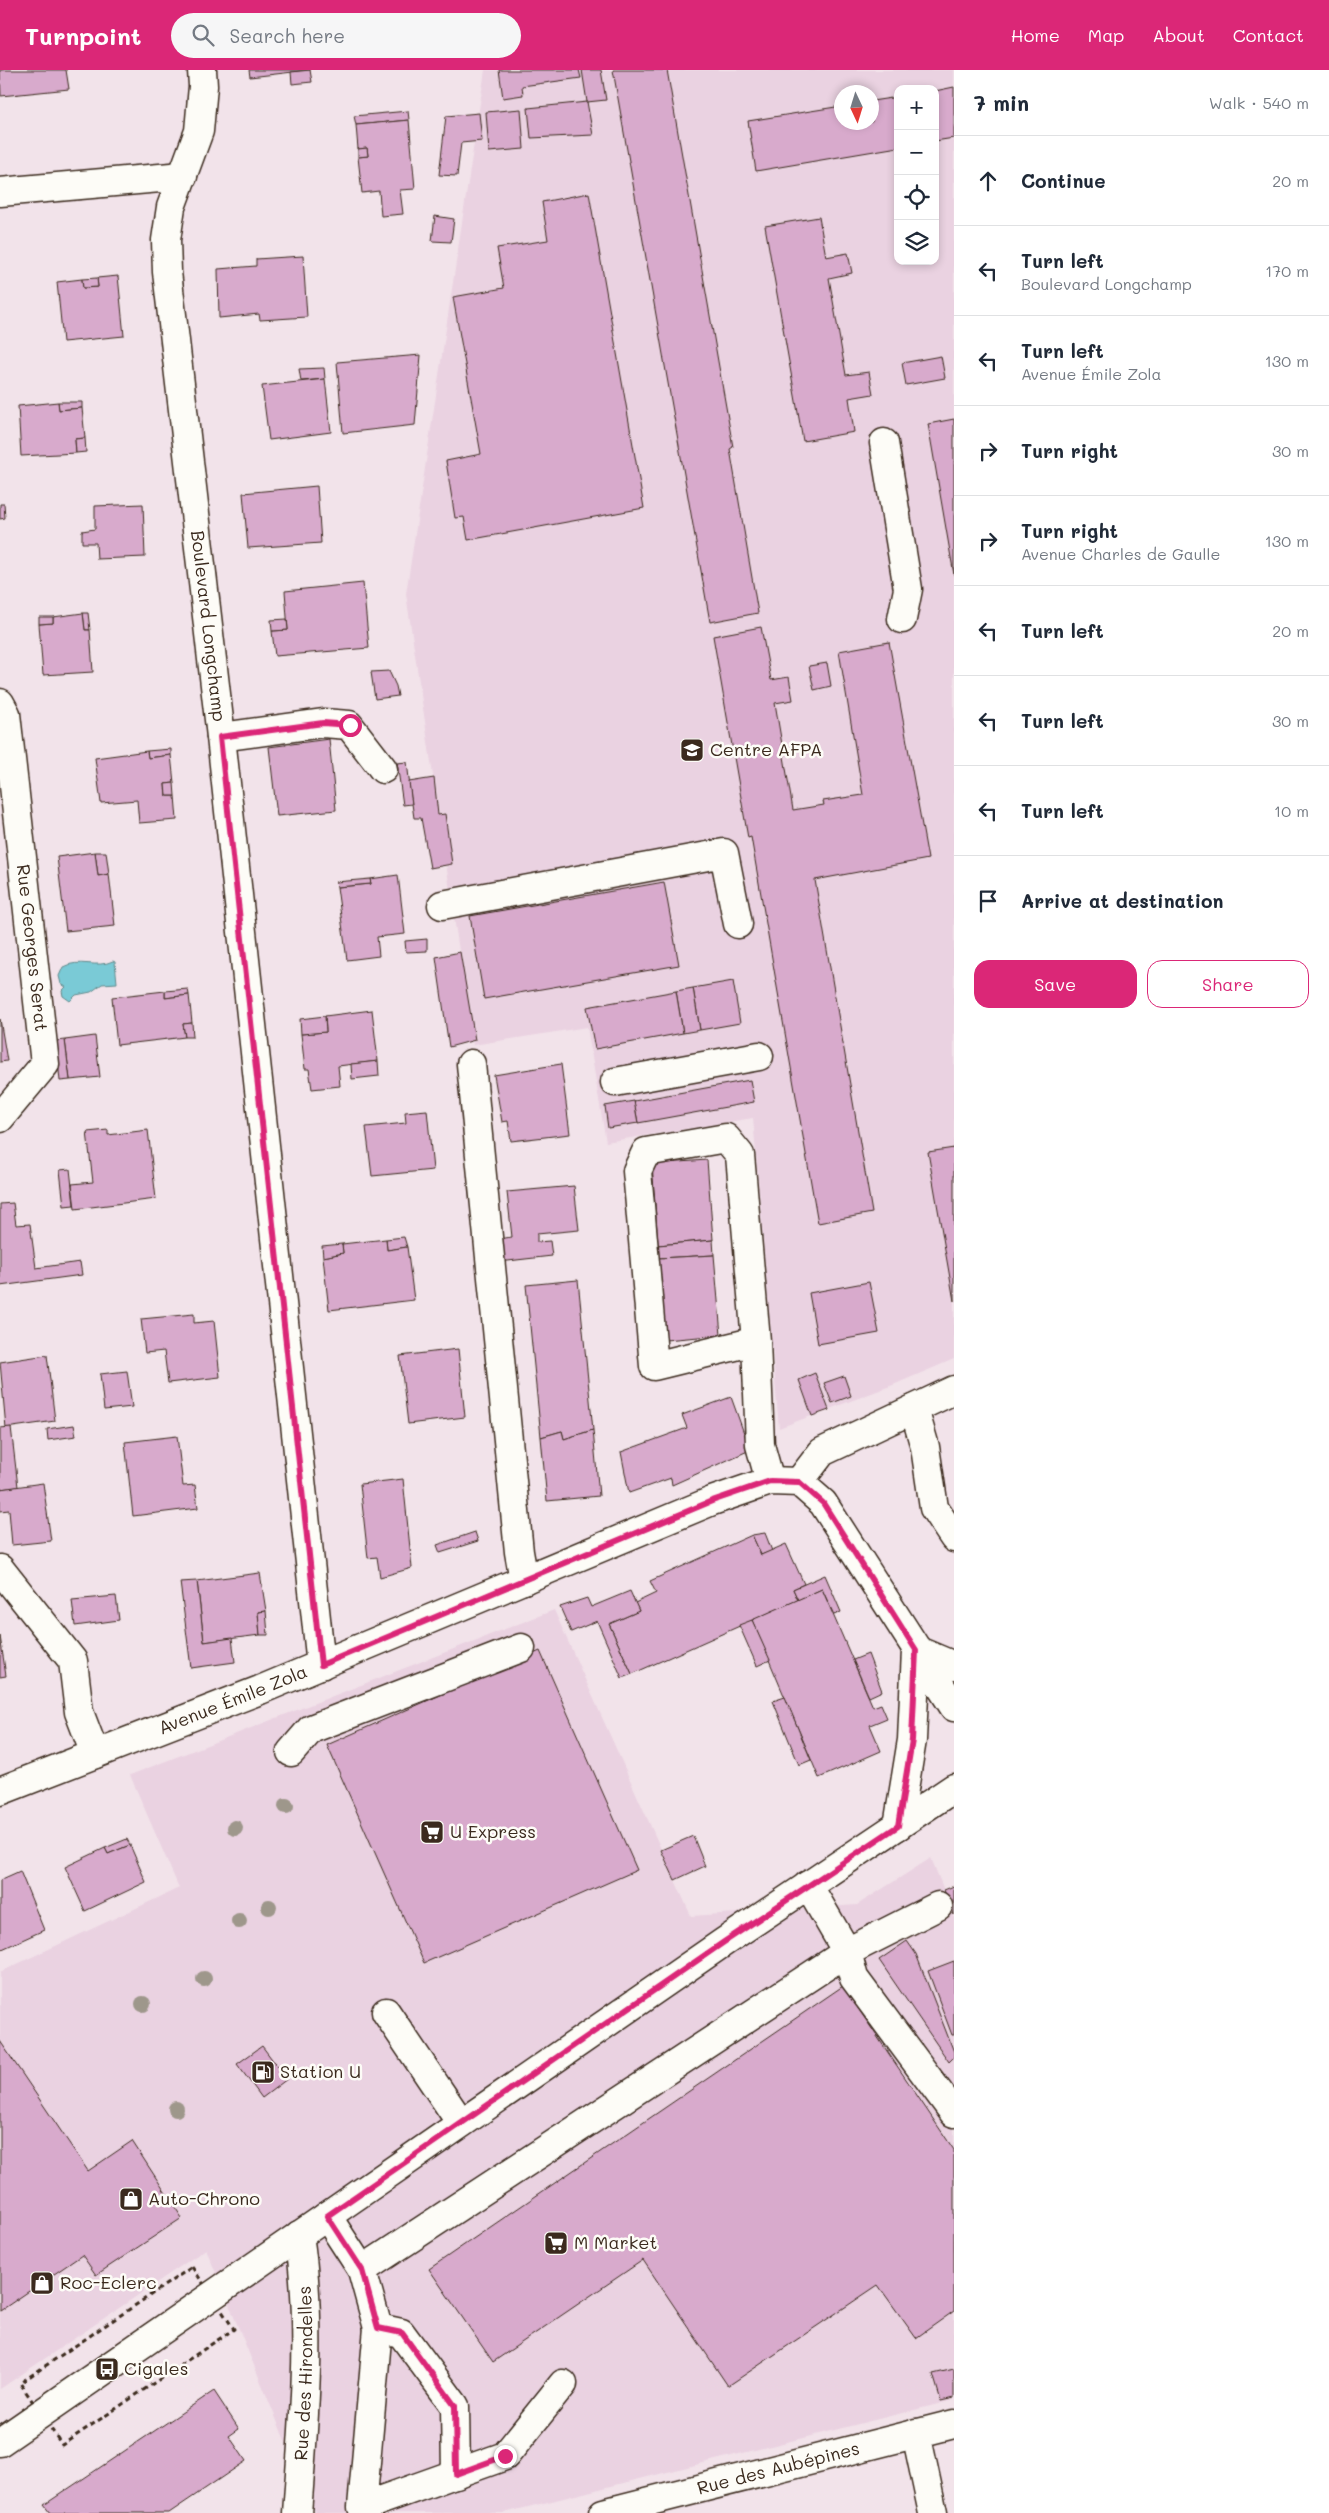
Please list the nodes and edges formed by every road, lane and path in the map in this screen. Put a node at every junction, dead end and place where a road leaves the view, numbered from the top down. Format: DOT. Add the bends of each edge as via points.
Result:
graph roads {
  1 [pos="202,70"];
  2 [pos="183,176"];
  3 [pos="0,192"];
  4 [pos="884,443"];
  5 [pos="902,619"];
  6 [pos="0,703"];
  7 [pos="220,737"];
  8 [pos="383,769"];
  9 [pos="8,815"];
  10 [pos="442,905"];
  11 [pos="738,924"];
  12 [pos="759,1056"];
  13 [pos="471,1064"];
  14 [pos="615,1082"];
  15 [pos="0,1118"];
  16 [pos="756,1341"];
  17 [pos="954,1390"];
  18 [pos="914,1408"];
  19 [pos="770,1481"];
  20 [pos="799,1482"];
  21 [pos="954,1538"];
  22 [pos="0,1569"];
  23 [pos="524,1580"];
  24 [pos="521,1648"];
  25 [pos="916,1650"];
  26 [pos="321,1665"];
  27 [pos="954,1666"];
  28 [pos="954,1707"];
  29 [pos="291,1752"];
  30 [pos="95,1754"];
  31 [pos="954,1788"];
  32 [pos="0,1791"];
  33 [pos="898,1826"];
  34 [pos="808,1885"];
  35 [pos="938,1906"];
  36 [pos="847,1952"];
  37 [pos="386,2012"];
  38 [pos="954,2113"];
  39 [pos="461,2123"];
  40 [pos="327,2216"];
  41 [pos="299,2235"];
  42 [pos="362,2270"];
  43 [pos="378,2328"];
  44 [pos="563,2384"];
  45 [pos="954,2424"];
  46 [pos="916,2434"];
  47 [pos="0,2442"];
  48 [pos="456,2474"];
  49 [pos="297,2513"];
  50 [pos="603,2513"];
  51 [pos="933,2513"];
  1 -- 2 [label="street, Boulevard Longchamp" via="204,86 199,131"];
  2 -- 3 [label="street"];
  2 -- 7 [label="street, Boulevard Longchamp" via="170,207 167,272"];
  4 -- 5 [label="street" via="908,589"];
  6 -- 9 [label="street, Rue Georges Serat" via="6,714"];
  7 -- 8 [label="street" via="323,723 350,725"];
  7 -- 26 [label="street, Boulevard Longchamp"];
  9 -- 15 [label="street, Rue Georges Serat" via="45,1064"];
  10 -- 11 [label="street" via="724,853"];
  12 -- 14 [label="street"];
  13 -- 23 [label="street"];
  16 -- 16 [label="street" via="740,1155 726,1138 646,1152 637,1171 654,1366"];
  16 -- 19 [label="street" via="760,1445"];
  17 -- 18 [label="street"];
  18 -- 20 [label="street" via="822,1452"];
  18 -- 21 [label="street" via="925,1447 934,1508"];
  19 -- 20 [label="street, Avenue Émile Zola"];
  19 -- 23 [label="street, Avenue Émile Zola" via="712,1501"];
  20 -- 25 [label="street" via="823,1503"];
  22 -- 30 [label="street" via="73,1661 79,1712"];
  23 -- 26 [label="street, Avenue Émile Zola"];
  24 -- 29 [label="street" via="311,1729"];
  25 -- 27 [label="street"];
  25 -- 28 [label="street"];
  25 -- 33 [label="street" via="912,1740"];
  26 -- 30 [label="street, Avenue Émile Zola"];
  30 -- 32 [label="street, Avenue Émile Zola"];
  31 -- 33 [label="street"];
  33 -- 34 [label="street"];
  34 -- 36 [label="street"];
  34 -- 39 [label="street"];
  35 -- 36 [label="street"];
  36 -- 38 [label="street" via="854,1978"];
  36 -- 42 [label="street"];
  37 -- 39 [label="street"];
  39 -- 40 [label="street"];
  40 -- 41 [label="street"];
  40 -- 42 [label="street"];
  41 -- 47 [label="street"];
  41 -- 49 [label="street, Rue des Hirondelles" via="306,2279 306,2395"];
  42 -- 43 [label="street"];
  43 -- 48 [label="street" via="402,2333 455,2406"];
  43 -- 48 [label="street" via="362,2507"];
  44 -- 48 [label="street" via="505,2456"];
  45 -- 46 [label="street, Rue des Aubépines"];
  46 -- 50 [label="street, Rue des Aubépines"];
  46 -- 51 [label="street"];
}
